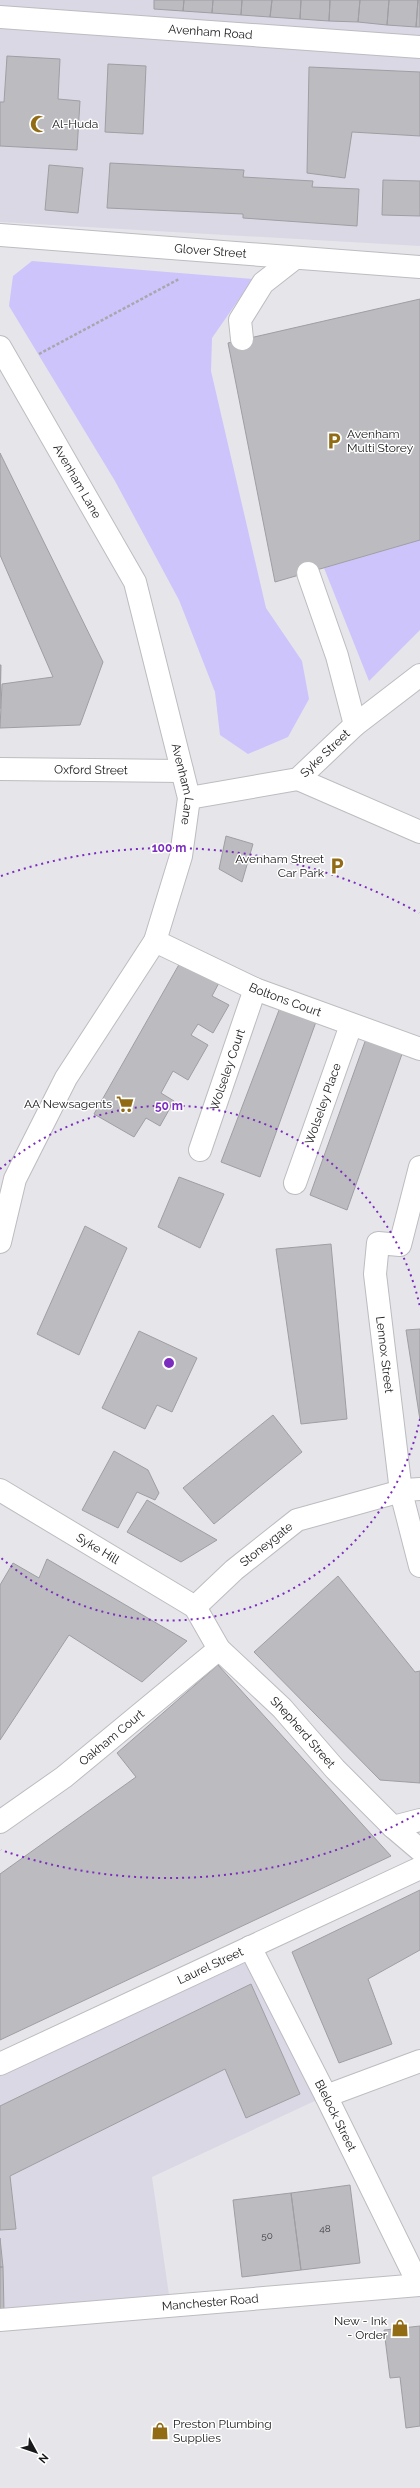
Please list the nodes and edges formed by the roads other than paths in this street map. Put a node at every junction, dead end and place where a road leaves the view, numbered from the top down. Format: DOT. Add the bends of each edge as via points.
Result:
graph roads {
  1 [pos="0,17"];
  2 [pos="420,47"];
  3 [pos="0,235"];
  4 [pos="295,258"];
  5 [pos="420,267"];
  6 [pos="242,339"];
  7 [pos="0,347"];
  8 [pos="6,368"];
  9 [pos="308,573"];
  10 [pos="420,675"];
  11 [pos="355,725"];
  12 [pos="0,769"];
  13 [pos="182,771"];
  14 [pos="298,779"];
  15 [pos="189,798"];
  16 [pos="420,832"];
  17 [pos="155,941"];
  18 [pos="255,988"];
  19 [pos="351,1025"];
  20 [pos="420,1049"];
  21 [pos="200,1150"];
  22 [pos="420,1167"];
  23 [pos="295,1183"];
  24 [pos="0,1242"];
  25 [pos="0,1490"];
  26 [pos="410,1490"];
  27 [pos="420,1566"];
  28 [pos="195,1607"];
  29 [pos="220,1649"];
  30 [pos="420,1820"];
  31 [pos="0,1822"];
  32 [pos="393,1827"];
  33 [pos="420,1850"];
  34 [pos="420,1868"];
  35 [pos="250,1947"];
  36 [pos="420,2061"];
  37 [pos="0,2064"];
  38 [pos="326,2096"];
  39 [pos="419,2285"];
  40 [pos="0,2320"];
  1 -- 2 [label="street, Avenham Road"];
  3 -- 4 [label="street, Glover Street"];
  4 -- 5 [label="street, Glover Street"];
  4 -- 6 [label="street" via="263,283 240,320"];
  7 -- 8 [label="street, Avenham Lane"];
  8 -- 13 [label="street, Avenham Lane" via="135,582"];
  9 -- 11 [label="street" via="337,656"];
  10 -- 11 [label="street, Syke Street"];
  11 -- 14 [label="street, Syke Street"];
  12 -- 13 [label="street, Oxford Street"];
  13 -- 15 [label="street, Avenham Lane"];
  14 -- 15 [label="street, Syke Street"];
  14 -- 16 [label="street"];
  15 -- 17 [label="street, Avenham Lane" via="181,856"];
  17 -- 18 [label="street, Boltons Court"];
  17 -- 24 [label="street, Avenham Lane" via="66,1078 14,1179"];
  18 -- 19 [label="street, Boltons Court"];
  18 -- 21 [label="street, Wolseley Court"];
  19 -- 20 [label="street, Boltons Court"];
  19 -- 23 [label="street, Wolseley Place"];
  22 -- 26 [label="street, Lennox Street" via="400,1245 378,1243 375,1274"];
  25 -- 28 [label="street, Syke Hill"];
  26 -- 27 [label="street, Lennox Street"];
  26 -- 28 [label="street, Stoneygate" via="297,1520 234,1570"];
  28 -- 29 [label="street, Shepherd Street"];
  29 -- 31 [label="street, Oakham Court" via="64,1776"];
  29 -- 32 [label="street, Shepherd Street" via="282,1708 335,1769"];
  30 -- 32 [label="street"];
  32 -- 33 [label="street, Shepherd Street"];
  34 -- 35 [label="street, Laurel Street"];
  35 -- 37 [label="street, Laurel Street"];
  35 -- 38 [label="street, Blelock Street"];
  36 -- 38 [label="street"];
  38 -- 39 [label="street, Blelock Street"];
  39 -- 40 [label="street, Manchester Road"];
}
